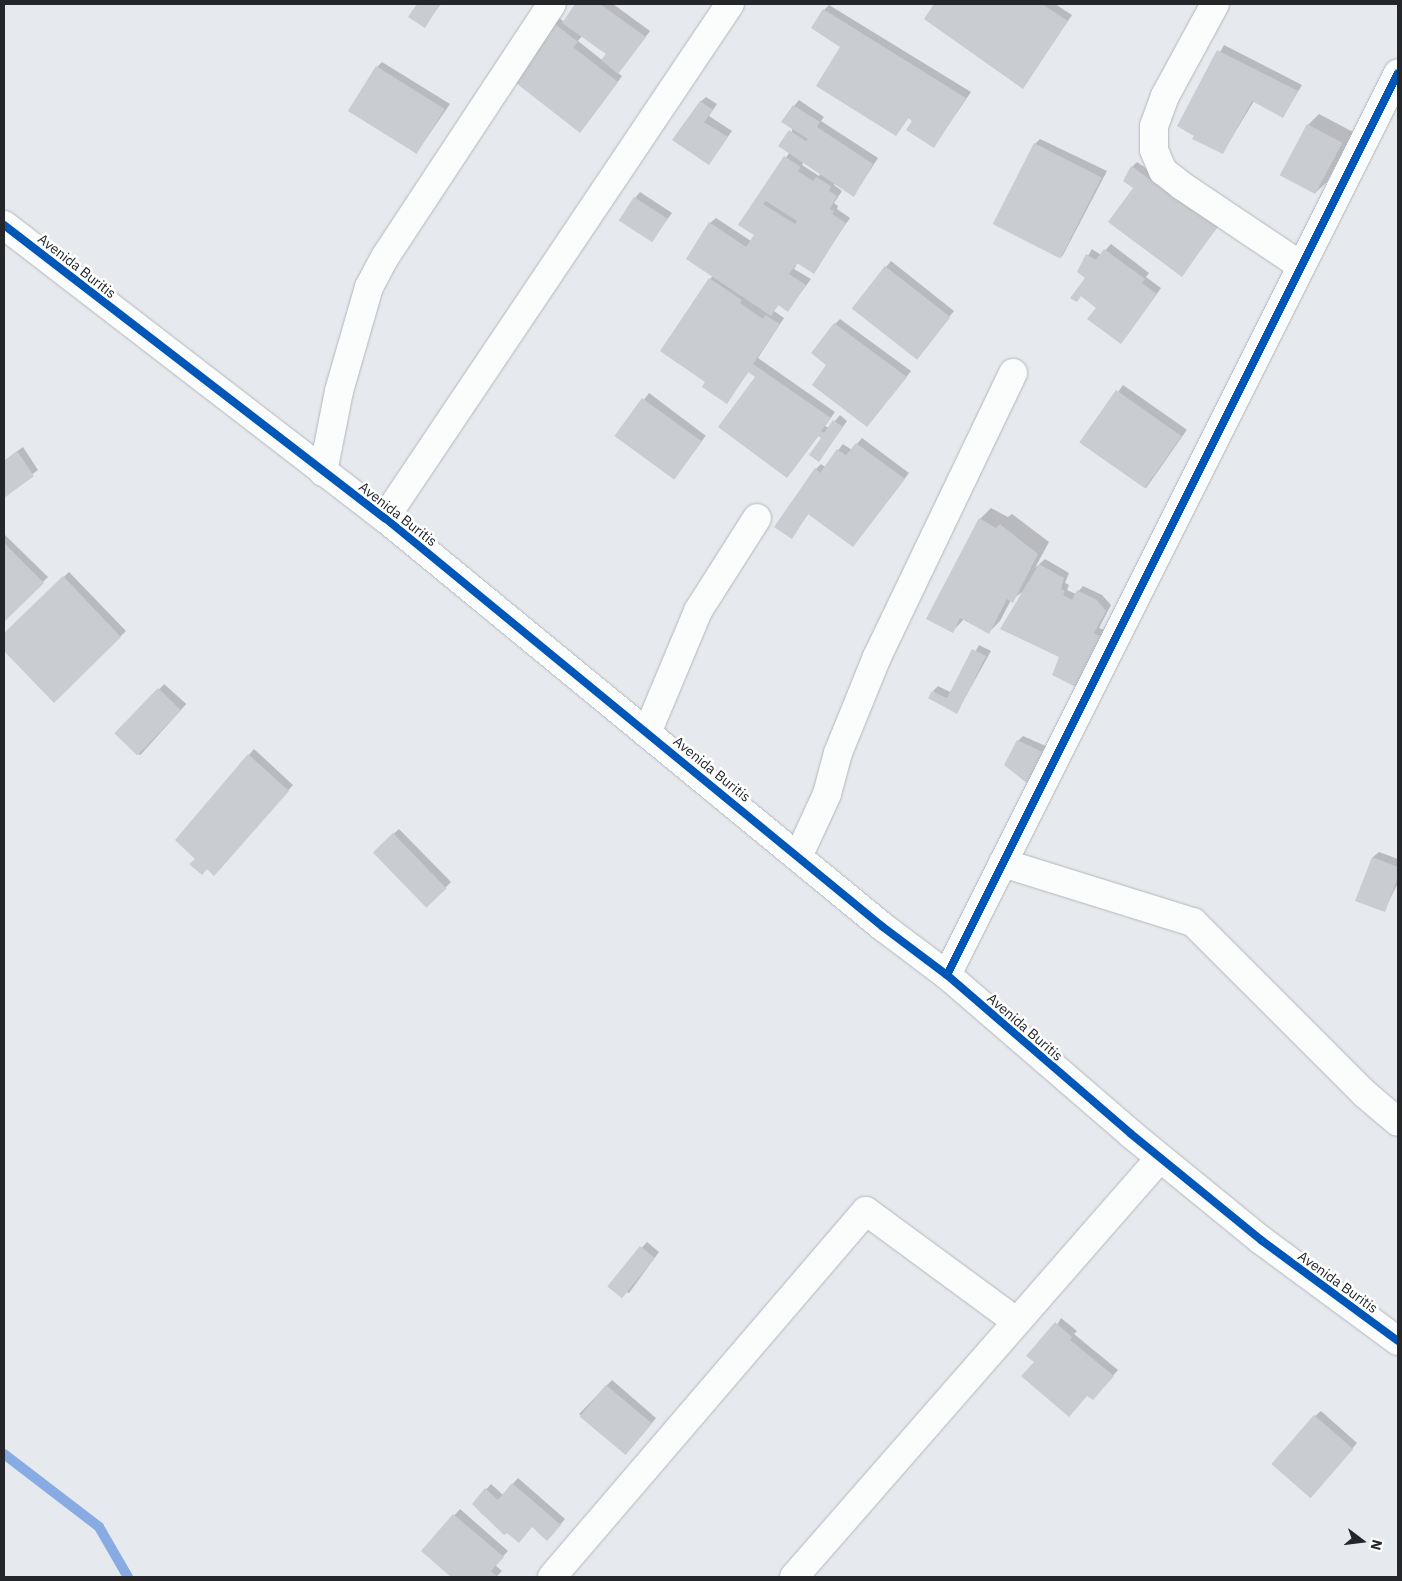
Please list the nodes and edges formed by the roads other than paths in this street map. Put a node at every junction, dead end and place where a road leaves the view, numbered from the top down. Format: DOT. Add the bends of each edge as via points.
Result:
graph roads {
  1 [pos="552,4"];
  2 [pos="730,4"];
  3 [pos="1215,4"];
  4 [pos="1398,74"];
  5 [pos="4,224"];
  6 [pos="1300,265"];
  7 [pos="1013,374"];
  8 [pos="323,472"];
  9 [pos="385,518"];
  10 [pos="757,518"];
  11 [pos="647,733"];
  12 [pos="799,855"];
  13 [pos="1003,863"];
  14 [pos="947,975"];
  15 [pos="1398,1122"];
  16 [pos="1160,1158"];
  17 [pos="1017,1322"];
  18 [pos="1398,1341"];
  19 [pos="552,1577"];
  20 [pos="794,1577"];
  1 -- 8 [label="street" via="369,286 344,372"];
  2 -- 9 [label="street"];
  3 -- 6 [label="street" via="1165,96 1154,126 1154,150 1164,171 1182,186"];
  4 -- 6 [label="street"];
  5 -- 8 [label="street, Avenida Buritis"];
  6 -- 13 [label="street"];
  7 -- 12 [label="street" via="877,657 838,753 827,794"];
  8 -- 9 [label="street, Avenida Buritis"];
  9 -- 11 [label="street, Avenida Buritis"];
  10 -- 11 [label="street" via="698,610"];
  11 -- 12 [label="street, Avenida Buritis"];
  12 -- 14 [label="street, Avenida Buritis" via="883,927"];
  13 -- 14 [label="street"];
  13 -- 15 [label="street" via="1193,922 1365,1094"];
  14 -- 16 [label="street, Avenida Buritis"];
  16 -- 17 [label="street"];
  16 -- 18 [label="street, Avenida Buritis" via="1261,1240"];
  17 -- 19 [label="street" via="866,1211"];
  17 -- 20 [label="street"];
}
